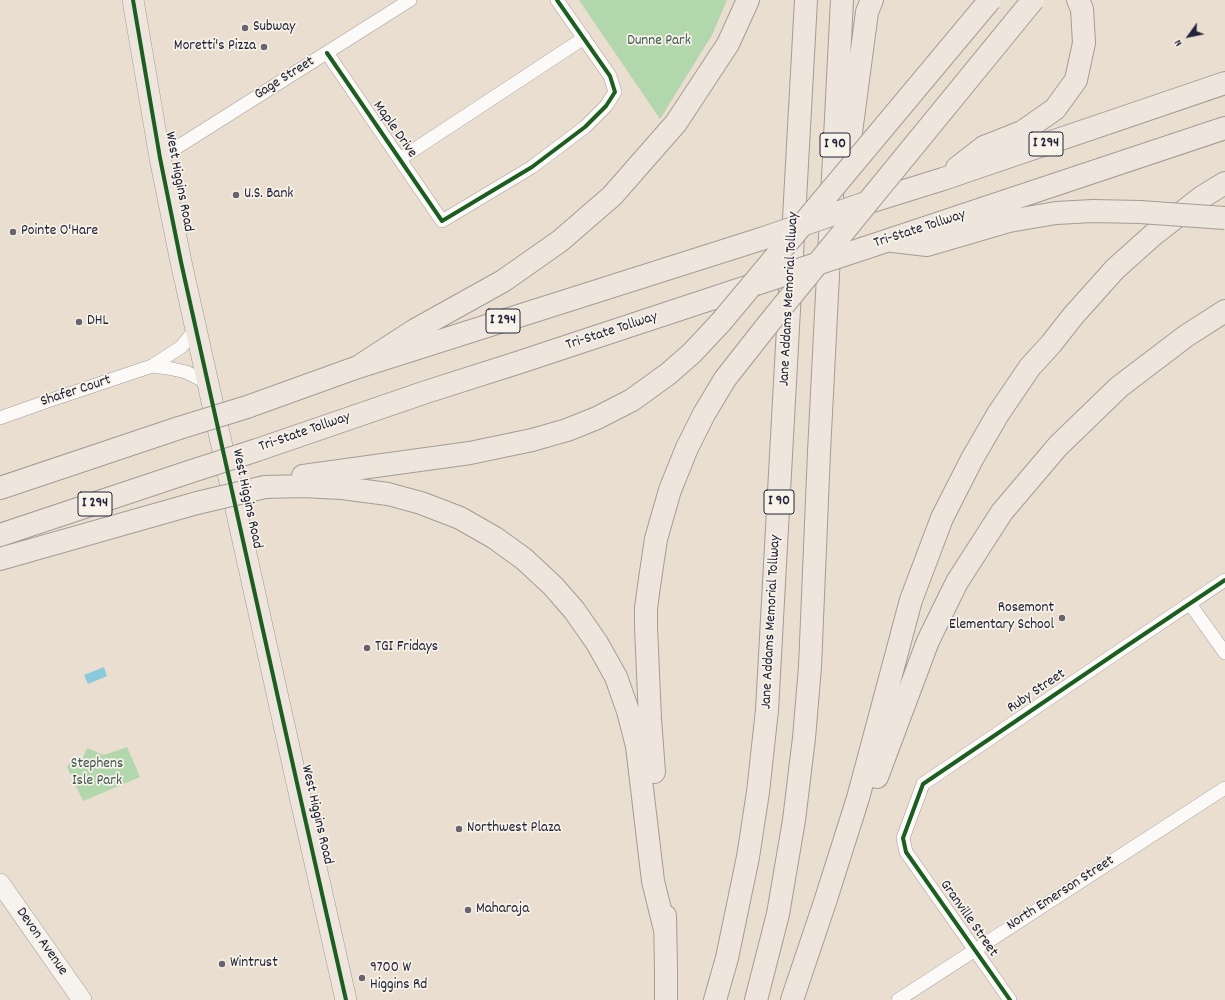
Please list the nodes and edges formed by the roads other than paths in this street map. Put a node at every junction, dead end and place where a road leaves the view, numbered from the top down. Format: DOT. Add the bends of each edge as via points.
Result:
graph roads {
  1 [pos="133,0"];
  2 [pos="410,0"];
  3 [pos="557,0"];
  4 [pos="748,0"];
  5 [pos="806,0"];
  6 [pos="842,0"];
  7 [pos="872,0"];
  8 [pos="990,0"];
  9 [pos="1033,0"];
  10 [pos="1078,0"];
  11 [pos="584,38"];
  12 [pos="327,53"];
  13 [pos="1225,83"];
  14 [pos="1225,128"];
  15 [pos="160,158"];
  16 [pos="400,159"];
  17 [pos="943,179"];
  18 [pos="1225,183"];
  19 [pos="1225,218"];
  20 [pos="830,227"];
  21 [pos="886,241"];
  22 [pos="1225,311"];
  23 [pos="196,329"];
  24 [pos="152,366"];
  25 [pos="358,367"];
  26 [pos="208,383"];
  27 [pos="0,418"];
  28 [pos="265,487"];
  29 [pos="0,488"];
  30 [pos="0,536"];
  31 [pos="0,559"];
  32 [pos="1225,580"];
  33 [pos="1190,604"];
  34 [pos="1225,653"];
  35 [pos="1225,788"];
  36 [pos="846,839"];
  37 [pos="906,852"];
  38 [pos="0,883"];
  39 [pos="665,930"];
  40 [pos="974,950"];
  41 [pos="82,1000"];
  42 [pos="346,1000"];
  43 [pos="666,1000"];
  44 [pos="715,1000"];
  45 [pos="756,1000"];
  46 [pos="792,1000"];
  47 [pos="898,1000"];
  48 [pos="1010,1000"];
  1 -- 15 [label="main road, West Higgins Road"];
  2 -- 12 [label="street, Gage Street"];
  3 -- 11 [label="street"];
  4 -- 25 [label="highway" via="728,44 676,124 612,196 560,241 503,281 415,330"];
  5 -- 44 [label="highway, Jane Addams Memorial Tollway / I 90" via="767,710 748,857 727,958"];
  6 -- 20 [label="highway, I 90"];
  7 -- 20 [label="highway" via="867,12 844,189"];
  8 -- 28 [label="highway, bridge" via="721,322 692,353 632,400 597,418 532,440 470,453 301,476"];
  9 -- 39 [label="highway, bridge" via="725,379 687,448 670,490 656,540 646,608 650,719 663,869"];
  10 -- 17 [label="highway" via="1082,9 1084,43 1076,80 1055,109 1022,132 984,147"];
  11 -- 16 [label="street, Maple Drive"];
  11 -- 16 [label="street, Maple Drive" via="610,76 615,92 606,106 585,127 532,167 442,220"];
  12 -- 15 [label="street, Gage Street"];
  12 -- 16 [label="street, Maple Drive"];
  13 -- 17 [label="highway, I 294"];
  14 -- 21 [label="highway, Tri-State Tollway / I 294"];
  15 -- 23 [label="main road, West Higgins Road"];
  17 -- 25 [label="highway, I 294, bridge"];
  18 -- 36 [label="highway" via="1159,230 1115,269 1030,367 998,414 972,459 942,518 911,600"];
  19 -- 21 [label="highway, bridge" via="1140,212 1056,213 1009,222 927,245"];
  20 -- 45 [label="highway, I 90" via="810,666 804,738 794,820 778,914"];
  21 -- 30 [label="highway, Tri-State Tollway / I 294, bridge" via="426,392"];
  22 -- 36 [label="highway" via="1186,336 1120,387 1058,446 1002,512 957,582 928,641 867,803"];
  23 -- 24 [label="street, Shafer Court" via="181,347"];
  23 -- 26 [label="main road, West Higgins Road"];
  24 -- 26 [label="street, Shafer Court" via="186,372"];
  24 -- 27 [label="street, Shafer Court"];
  25 -- 29 [label="highway, I 294, bridge" via="247,407"];
  26 -- 42 [label="main road, West Higgins Road"];
  28 -- 31 [label="highway, bridge" via="197,503"];
  28 -- 39 [label="highway" via="342,488 388,494 422,503 460,518 495,538 524,559 553,586 597,643 616,677 628,711 637,746 653,881"];
  32 -- 33 [label="street, Ruby Street"];
  33 -- 34 [label="street"];
  33 -- 37 [label="street, Ruby Street" via="923,784 903,838"];
  35 -- 40 [label="street, North Emerson Street"];
  36 -- 46 [label="highway"];
  37 -- 40 [label="street, Granville Street"];
  38 -- 41 [label="main road, Devon Avenue"];
  39 -- 43 [label="highway"];
  40 -- 47 [label="street, North Emerson Street"];
  40 -- 48 [label="street, Granville Street"];
}
